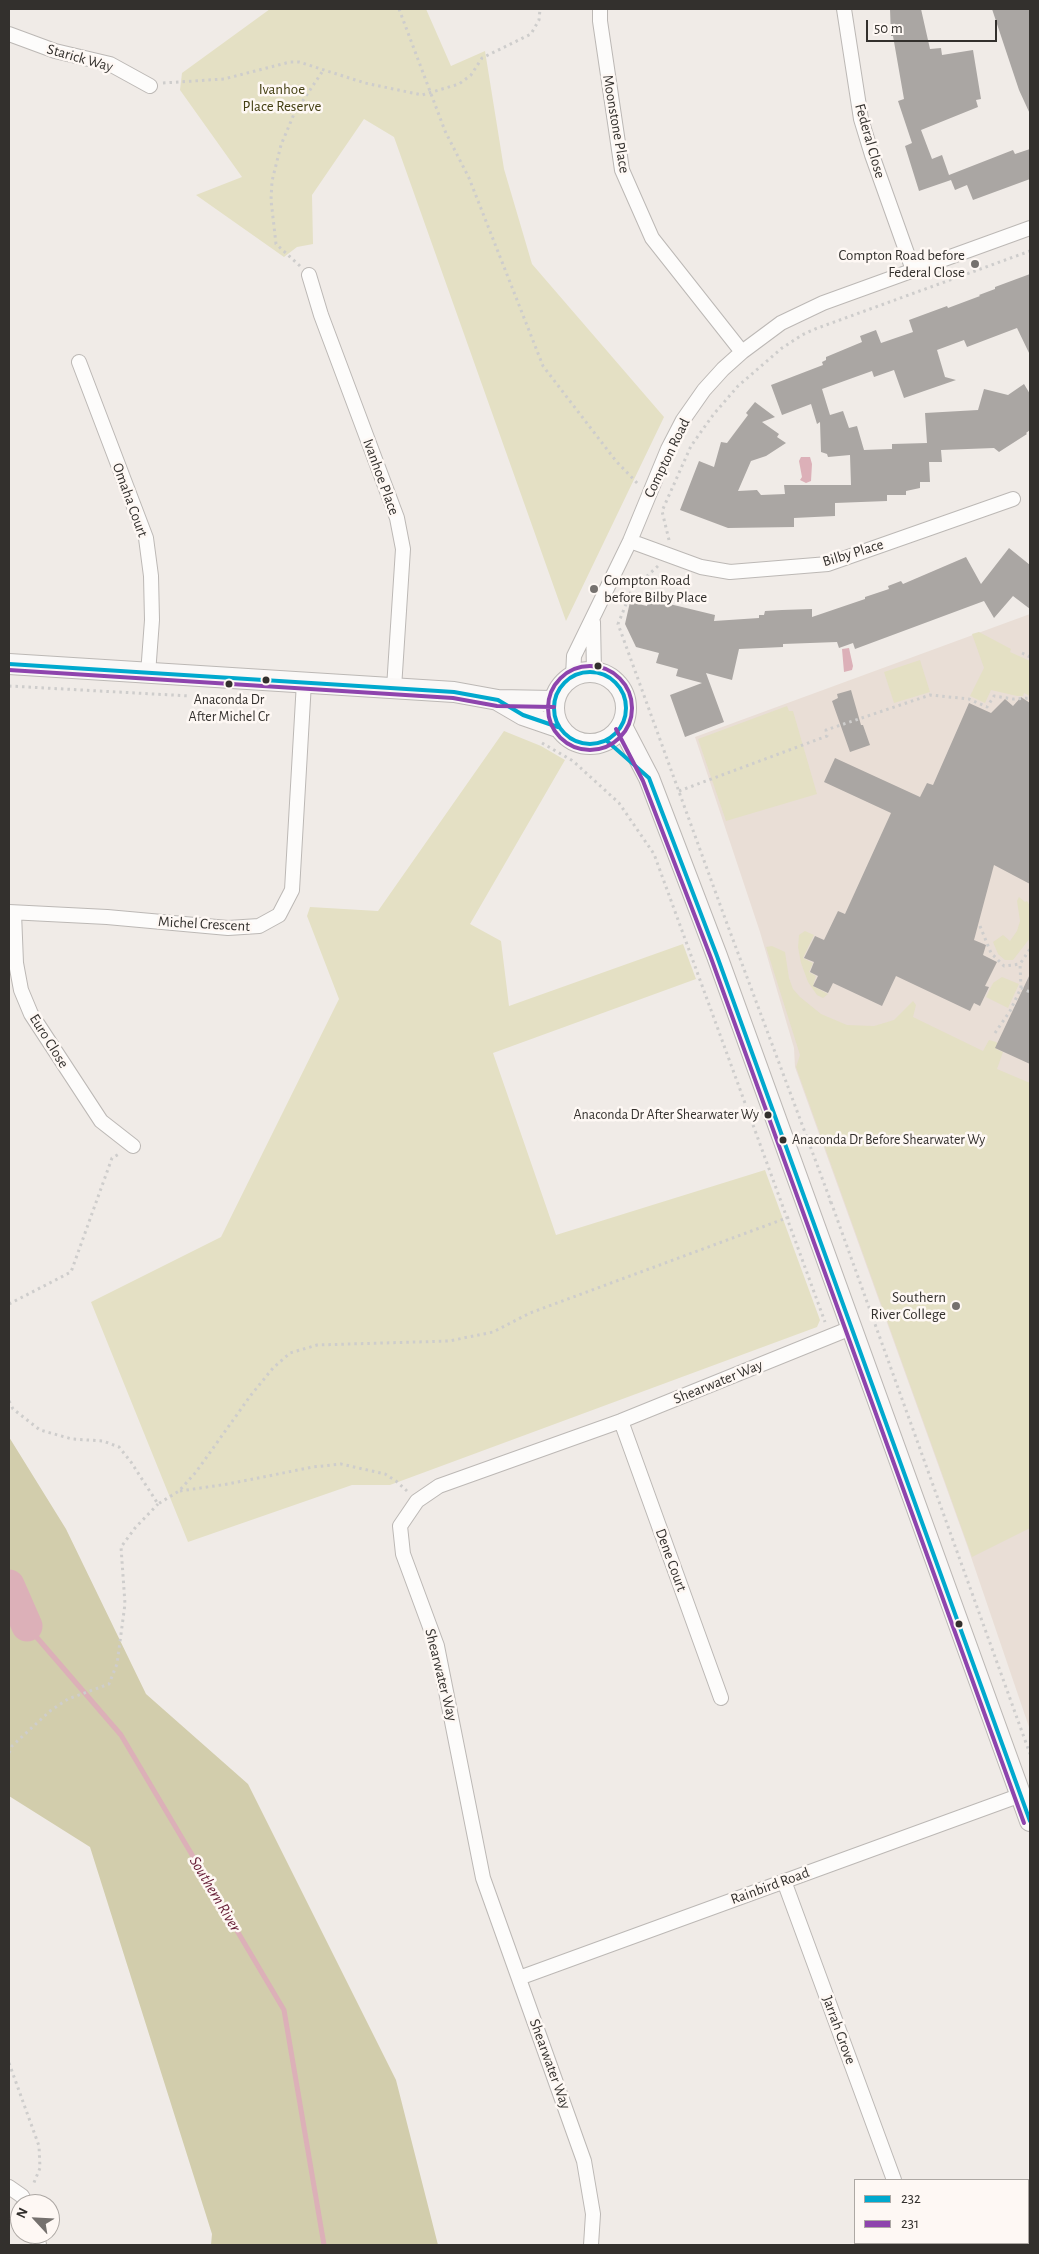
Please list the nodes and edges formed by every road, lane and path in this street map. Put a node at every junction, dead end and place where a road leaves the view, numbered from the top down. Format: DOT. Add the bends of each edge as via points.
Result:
graph roads {
  1 [pos="399,9"];
  2 [pos="540,9"];
  3 [pos="600,9"];
  4 [pos="844,9"];
  5 [pos="9,34"];
  6 [pos="324,69"];
  7 [pos="150,86"];
  8 [pos="430,94"];
  9 [pos="1030,228"];
  10 [pos="1030,251"];
  11 [pos="913,270"];
  12 [pos="309,275"];
  13 [pos="742,352"];
  14 [pos="79,362"];
  15 [pos="638,485"];
  16 [pos="1014,499"];
  17 [pos="630,541"];
  18 [pos="669,543"];
  19 [pos="660,565"];
  20 [pos="593,619"];
  21 [pos="1022,653"];
  22 [pos="1030,657"];
  23 [pos="9,664"];
  24 [pos="594,672"];
  25 [pos="148,674"];
  26 [pos="573,676"];
  27 [pos="304,682"];
  28 [pos="9,686"];
  29 [pos="394,688"];
  30 [pos="194,696"];
  31 [pos="1030,698"];
  32 [pos="498,700"];
  33 [pos="554,701"];
  34 [pos="622,726"];
  35 [pos="558,727"];
  36 [pos="607,741"];
  37 [pos="541,742"];
  38 [pos="650,778"];
  39 [pos="679,791"];
  40 [pos="12,913"];
  41 [pos="980,926"];
  42 [pos="1030,949"];
  43 [pos="1020,964"];
  44 [pos="1021,988"];
  45 [pos="1030,992"];
  46 [pos="995,1032"];
  47 [pos="133,1146"];
  48 [pos="832,1202"];
  49 [pos="808,1210"];
  50 [pos="786,1218"];
  51 [pos="9,1304"];
  52 [pos="851,1328"];
  53 [pos="830,1337"];
  54 [pos="9,1401"];
  55 [pos="620,1421"];
  56 [pos="179,1491"];
  57 [pos="417,1501"];
  58 [pos="158,1504"];
  59 [pos="721,1698"];
  60 [pos="10,1746"];
  61 [pos="9,1753"];
  62 [pos="1030,1754"];
  63 [pos="1021,1795"];
  64 [pos="1030,1821"];
  65 [pos="784,1881"];
  66 [pos="519,1978"];
  67 [pos="9,2062"];
  68 [pos="894,2179"];
  69 [pos="28,2194"];
  70 [pos="591,2245"];
  1 -- 8 [label="path"];
  2 -- 8 [label="path" via="539,20 531,34 482,58 471,75 459,84"];
  3 -- 13 [label="street, Moonstone Place" via="622,170 652,238"];
  4 -- 11 [label="street, Federal Close" via="861,119"];
  5 -- 7 [label="street, Starick Way" via="55,51 110,64"];
  6 -- 7 [label="path" via="290,62 238,76"];
  6 -- 8 [label="path" via="396,91"];
  6 -- 12 [label="path" via="299,104 286,131 272,180 276,244"];
  8 -- 15 [label="path" via="469,178 543,366"];
  9 -- 11 [label="street, Compton Road"];
  10 -- 18 [label="path" via="816,329 782,348 738,386 691,446 662,512 670,535"];
  11 -- 13 [label="street, Compton Road" via="823,303 781,323"];
  12 -- 29 [label="street, Ivanhoe Place" via="397,518 403,549"];
  13 -- 17 [label="street, Compton Road" via="704,390 683,420"];
  14 -- 25 [label="street, Omaha Court" via="146,538 152,620"];
  16 -- 17 [label="street, Bilby Place" via="828,564 730,572 701,567"];
  17 -- 20 [label="street, Compton Road"];
  19 -- 39 [label="path" via="635,582 618,624"];
  20 -- 24 [label="street, Compton Road"];
  20 -- 26 [label="street, Compton Road" via="574,656"];
  21 -- 22 [label="path"];
  23 -- 25 [label="main road"];
  24 -- 26 [label="main road"];
  24 -- 34 [label="main road" via="615,682 622,692 626,703"];
  25 -- 27 [label="main road"];
  26 -- 33 [label="main road" via="564,682"];
  27 -- 29 [label="main road"];
  27 -- 40 [label="street, Michel Crescent" via="292,890 279,915 259,926 228,928 107,917"];
  28 -- 30 [label="path"];
  29 -- 32 [label="main road" via="454,692"];
  31 -- 39 [label="path" via="994,696 988,707 969,699 930,694 826,730 827,736"];
  32 -- 33 [label="main road"];
  32 -- 35 [label="main road" via="523,715"];
  33 -- 35 [label="main road"];
  34 -- 36 [label="main road"];
  34 -- 38 [label="main road"];
  35 -- 36 [label="main road" via="575,742 596,744"];
  36 -- 38 [label="main road"];
  37 -- 50 [label="path" via="574,761 619,803 654,854"];
  38 -- 49 [label="main road"];
  39 -- 48 [label="path"];
  40 -- 47 [label="street, Euro Close" via="20,990 31,1014 101,1121"];
  41 -- 43 [label="path" via="991,953 1004,966"];
  42 -- 43 [label="path"];
  43 -- 44 [label="path"];
  44 -- 45 [label="path"];
  44 -- 46 [label="path"];
  47 -- 51 [label="path" via="112,1158 72,1272"];
  48 -- 49 [label="path"];
  48 -- 62 [label="path"];
  49 -- 50 [label="path"];
  49 -- 52 [label="main road"];
  50 -- 53 [label="path"];
  50 -- 56 [label="path" via="530,1313 493,1332 449,1341 318,1344 290,1353 251,1395 219,1442"];
  52 -- 53 [label="street, Shearwater Way"];
  52 -- 63 [label="main road"];
  53 -- 55 [label="street, Shearwater Way"];
  54 -- 58 [label="path" via="13,1409 40,1430 119,1447"];
  55 -- 57 [label="street, Shearwater Way" via="439,1486"];
  55 -- 59 [label="street, Dene Court"];
  56 -- 57 [label="path" via="341,1464 385,1474"];
  56 -- 58 [label="path"];
  57 -- 66 [label="street, Shearwater Way" via="400,1526 403,1554 437,1646 482,1878"];
  58 -- 60 [label="path" via="121,1547 125,1604 117,1664 109,1684 68,1699"];
  60 -- 61 [label="path"];
  63 -- 64 [label="main road"];
  63 -- 65 [label="street, Rainbird Road"];
  65 -- 66 [label="street, Rainbird Road"];
  65 -- 68 [label="street, Jarrah Grove"];
  66 -- 70 [label="street, Shearwater Way" via="584,2161 593,2214"];
  67 -- 69 [label="path" via="39,2146 40,2168"];
}
